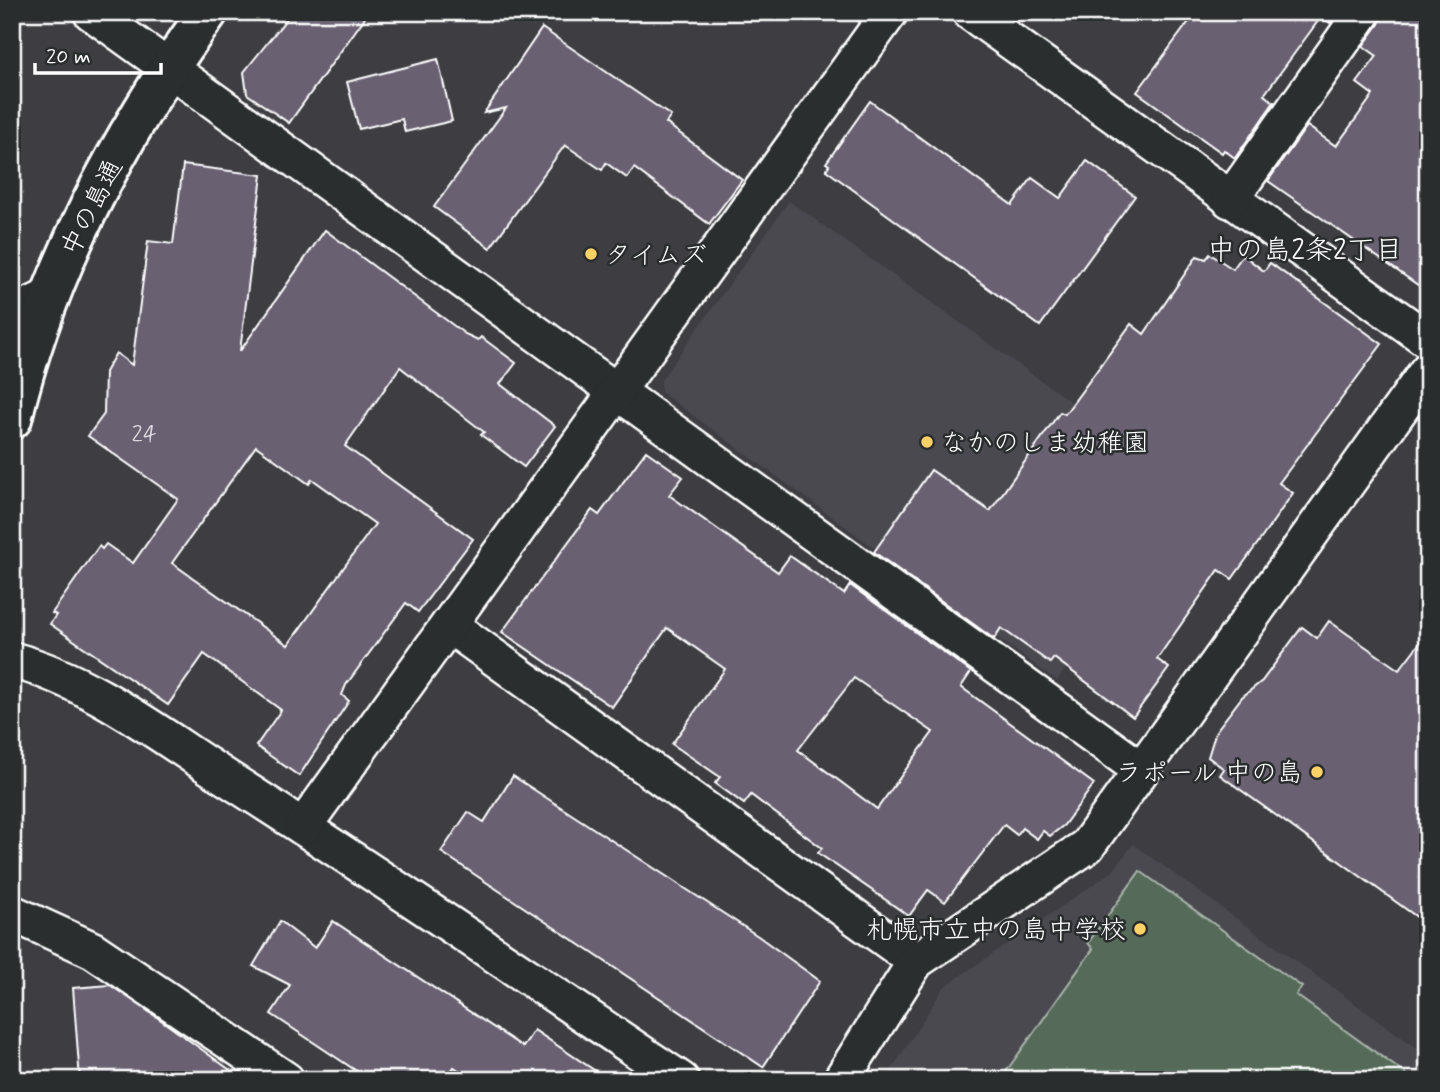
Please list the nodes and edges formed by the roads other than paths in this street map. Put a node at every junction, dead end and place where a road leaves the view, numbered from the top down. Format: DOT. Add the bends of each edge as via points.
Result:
graph roads {
  1 [pos="91,12"];
  2 [pos="208,12"];
  3 [pos="890,12"];
  4 [pos="970,12"];
  5 [pos="1363,12"];
  6 [pos="170,69"];
  7 [pos="1230,200"];
  8 [pos="48,297"];
  9 [pos="12,314"];
  10 [pos="1428,340"];
  11 [pos="1428,370"];
  12 [pos="618,391"];
  13 [pos="12,419"];
  14 [pos="449,625"];
  15 [pos="12,660"];
  16 [pos="1140,769"];
  17 [pos="303,827"];
  18 [pos="12,913"];
  19 [pos="916,961"];
  20 [pos="286,1080"];
  21 [pos="681,1080"];
  22 [pos="841,1080"];
  1 -- 6 [label="street"];
  2 -- 6 [label="street, 中の島通"];
  3 -- 12 [label="street"];
  4 -- 7 [label="street"];
  5 -- 7 [label="street"];
  6 -- 8 [label="street, 中の島通" via="105,174"];
  6 -- 12 [label="street"];
  7 -- 10 [label="street"];
  8 -- 9 [label="street"];
  8 -- 13 [label="street, 中の島通"];
  11 -- 16 [label="street"];
  12 -- 14 [label="street"];
  12 -- 16 [label="street"];
  14 -- 17 [label="street"];
  14 -- 19 [label="street"];
  15 -- 17 [label="street" via="81,685"];
  16 -- 19 [label="street" via="1087,846"];
  17 -- 21 [label="street"];
  18 -- 20 [label="street" via="93,950"];
  19 -- 22 [label="street"];
}
